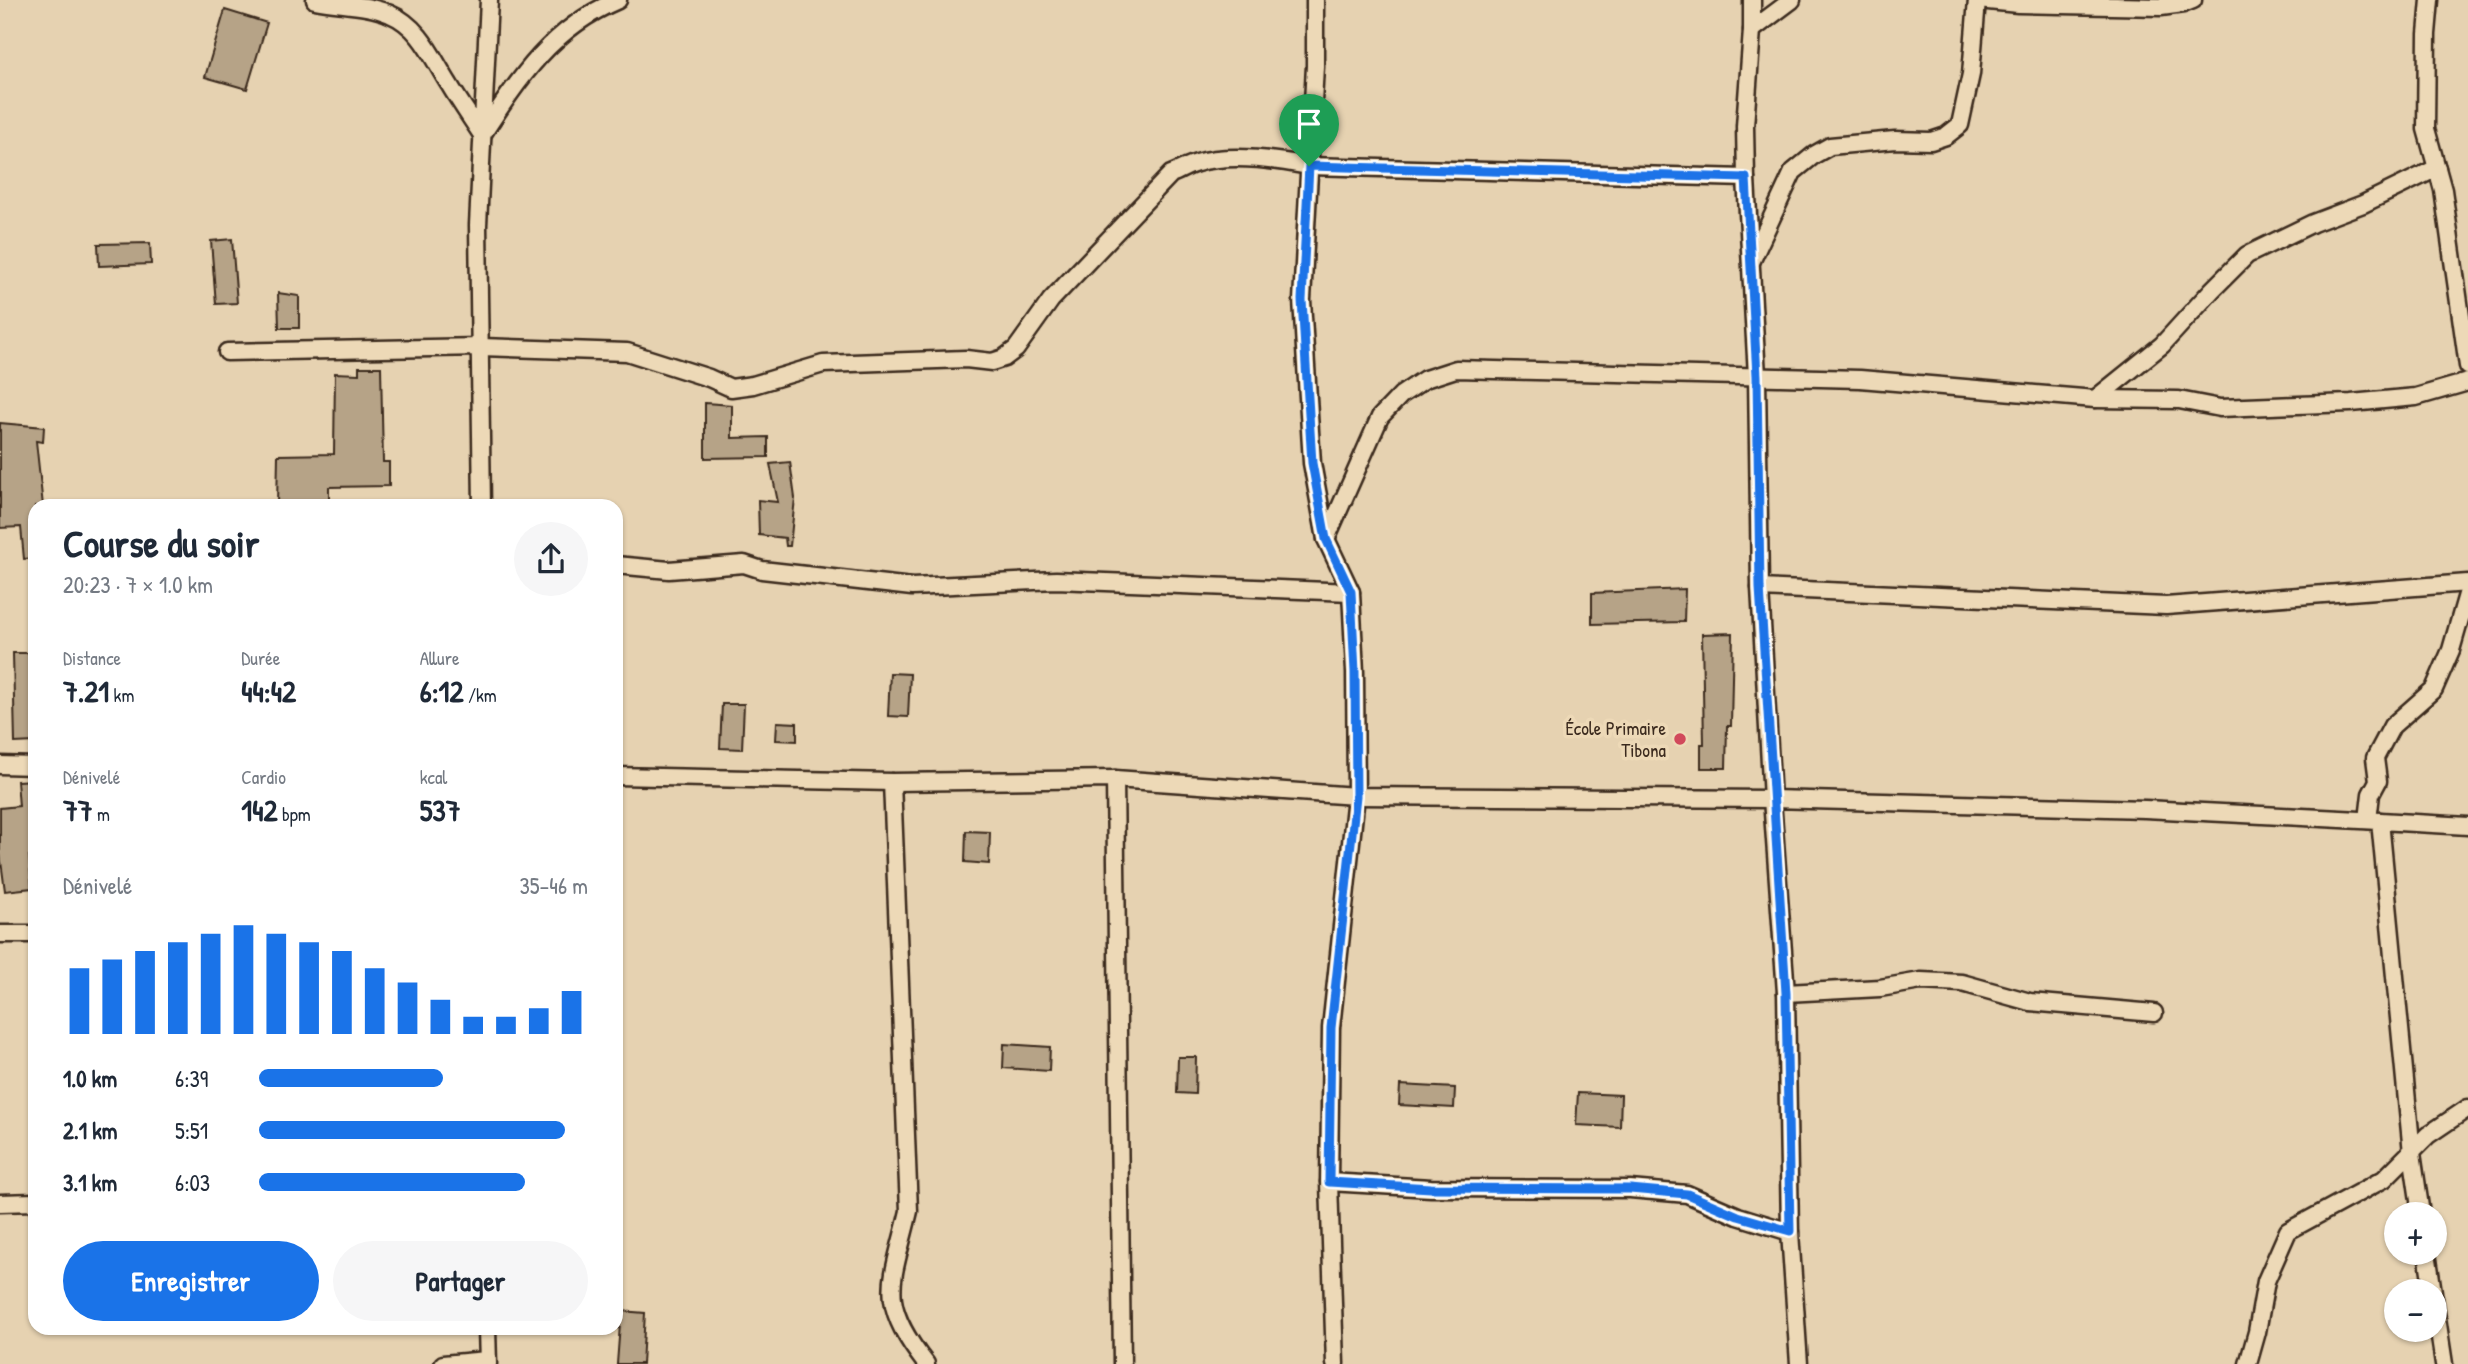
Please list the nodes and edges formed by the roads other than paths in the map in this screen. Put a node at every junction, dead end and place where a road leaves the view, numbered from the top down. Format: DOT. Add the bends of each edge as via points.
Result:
graph roads {
  1 [pos="315,0"];
  2 [pos="489,0"];
  3 [pos="618,0"];
  4 [pos="1315,0"];
  5 [pos="1752,0"];
  6 [pos="1792,0"];
  7 [pos="1978,0"];
  8 [pos="2193,0"];
  9 [pos="2430,0"];
  10 [pos="2017,2"];
  11 [pos="1752,30"];
  12 [pos="482,135"];
  13 [pos="1309,166"];
  14 [pos="2437,167"];
  15 [pos="1746,178"];
  16 [pos="1750,264"];
  17 [pos="481,347"];
  18 [pos="227,352"];
  19 [pos="2468,366"];
  20 [pos="1757,376"];
  21 [pos="2468,382"];
  22 [pos="2095,399"];
  23 [pos="482,499"];
  24 [pos="1326,539"];
  25 [pos="623,566"];
  26 [pos="2468,583"];
  27 [pos="1760,588"];
  28 [pos="2468,591"];
  29 [pos="1351,592"];
  30 [pos="0,765"];
  31 [pos="28,766"];
  32 [pos="623,776"];
  33 [pos="1115,779"];
  34 [pos="892,782"];
  35 [pos="1356,796"];
  36 [pos="1772,799"];
  37 [pos="2374,820"];
  38 [pos="2468,826"];
  39 [pos="0,934"];
  40 [pos="28,934"];
  41 [pos="1786,993"];
  42 [pos="2154,1013"];
  43 [pos="2468,1108"];
  44 [pos="2412,1153"];
  45 [pos="1329,1182"];
  46 [pos="28,1202"];
  47 [pos="2419,1202"];
  48 [pos="0,1203"];
  49 [pos="1790,1231"];
  50 [pos="487,1335"];
  51 [pos="2441,1342"];
  52 [pos="487,1362"];
  53 [pos="443,1364"];
  54 [pos="926,1364"];
  55 [pos="1122,1364"];
  56 [pos="1335,1364"];
  57 [pos="1799,1364"];
  58 [pos="2248,1364"];
  59 [pos="2444,1364"];
  1 -- 12 [label="street" via="369,8 407,24 432,53"];
  2 -- 12 [label="street"];
  3 -- 12 [label="street" via="550,42"];
  4 -- 13 [label="street"];
  5 -- 11 [label="street"];
  6 -- 11 [label="street"];
  7 -- 10 [label="street"];
  7 -- 16 [label="street" via="1971,74 1960,125 1931,141 1830,146 1814,155 1793,172"];
  8 -- 10 [label="street" via="2161,7"];
  9 -- 14 [label="street" via="2426,129"];
  11 -- 15 [label="street"];
  12 -- 17 [label="street" via="478,225"];
  13 -- 15 [label="street"];
  13 -- 17 [label="street" via="1237,159 1198,162 1171,174 1051,300 1016,349 992,362 823,364 731,388 626,352"];
  13 -- 24 [label="street" via="1302,300 1312,463"];
  14 -- 19 [label="street"];
  14 -- 22 [label="street" via="2247,255 2162,345"];
  15 -- 16 [label="street"];
  16 -- 20 [label="street"];
  17 -- 18 [label="street"];
  17 -- 23 [label="street"];
  20 -- 22 [label="street" via="1860,379"];
  20 -- 24 [label="street" via="1456,369 1425,379 1380,417"];
  20 -- 27 [label="street"];
  21 -- 22 [label="street" via="2416,397 2351,403 2220,408 2179,400"];
  24 -- 29 [label="street"];
  25 -- 29 [label="street" via="669,570 744,564 762,570 912,587 1056,580"];
  26 -- 27 [label="street" via="2166,606"];
  27 -- 36 [label="street"];
  28 -- 37 [label="street" via="2434,689 2392,726 2375,758"];
  29 -- 35 [label="street"];
  30 -- 31 [label="street"];
  32 -- 34 [label="street"];
  33 -- 34 [label="street"];
  33 -- 35 [label="street"];
  33 -- 55 [label="street"];
  34 -- 54 [label="street" via="909,1211 892,1275 891,1297 899,1325"];
  35 -- 36 [label="street"];
  35 -- 45 [label="street" via="1331,1028"];
  36 -- 37 [label="street"];
  36 -- 41 [label="street"];
  37 -- 38 [label="street"];
  37 -- 44 [label="street"];
  39 -- 40 [label="street"];
  41 -- 42 [label="street" via="1921,981 1962,984 2030,1002"];
  41 -- 49 [label="street"];
  43 -- 44 [label="street" via="2428,1135"];
  44 -- 47 [label="street"];
  44 -- 58 [label="street" via="2384,1179 2288,1231 2266,1281"];
  45 -- 49 [label="street" via="1687,1194"];
  45 -- 56 [label="street"];
  46 -- 48 [label="street"];
  49 -- 57 [label="street"];
  50 -- 52 [label="street"];
  51 -- 59 [label="street"];
  52 -- 53 [label="street"];
}
